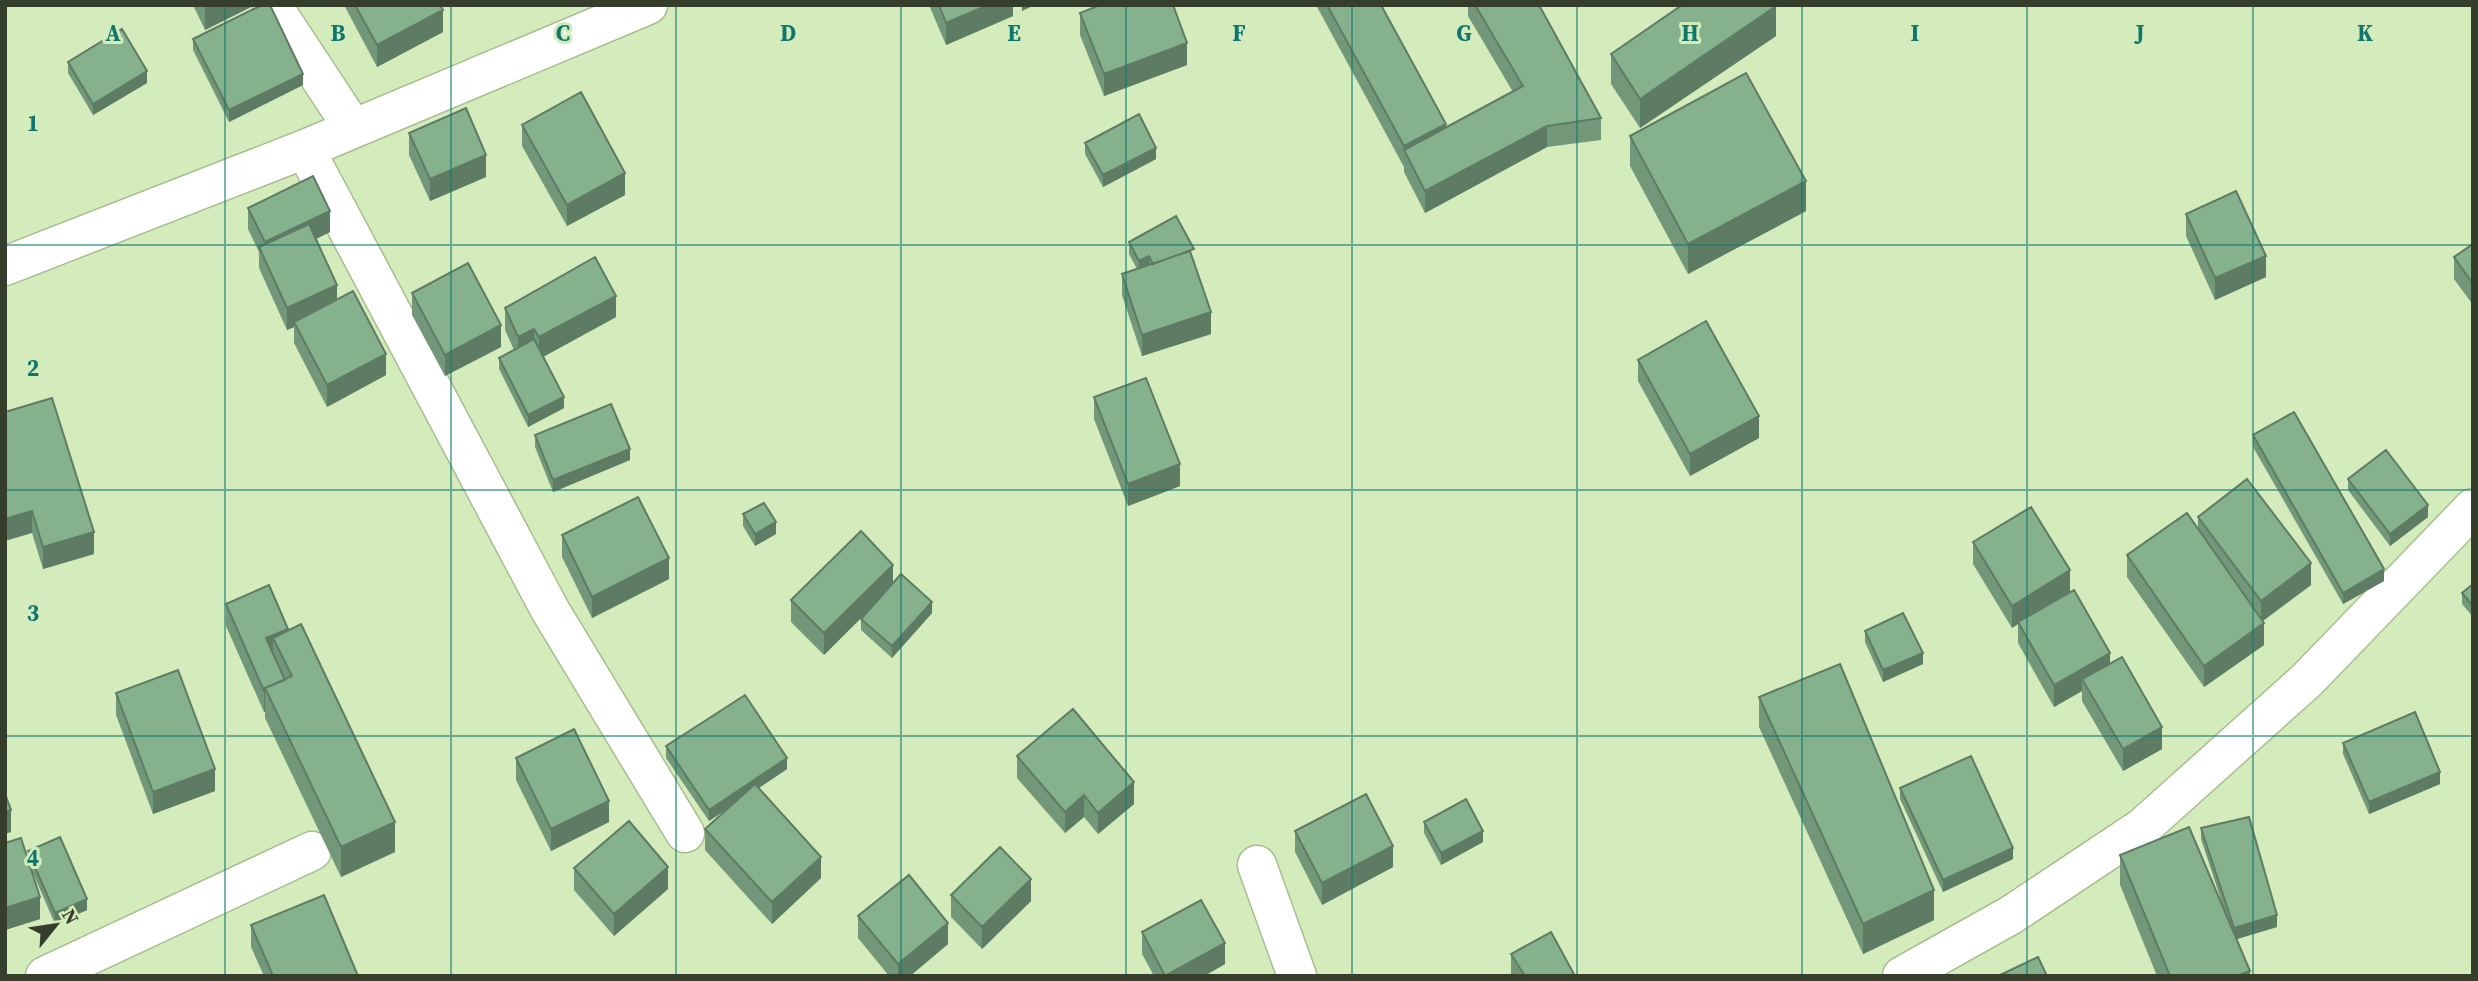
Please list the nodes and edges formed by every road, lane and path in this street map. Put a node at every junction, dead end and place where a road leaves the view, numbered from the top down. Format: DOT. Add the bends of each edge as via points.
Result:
graph roads {
  1 [pos="272,5"];
  2 [pos="648,5"];
  3 [pos="353,128"];
  4 [pos="305,149"];
  5 [pos="5,266"];
  6 [pos="2473,508"];
  7 [pos="685,833"];
  8 [pos="312,851"];
  9 [pos="1257,865"];
  10 [pos="46,976"];
  11 [pos="1297,976"];
  12 [pos="1902,976"];
  1 -- 3 [label="street"];
  2 -- 3 [label="street"];
  3 -- 4 [label="street"];
  4 -- 5 [label="street"];
  4 -- 7 [label="street" via="550,611"];
  6 -- 12 [label="street" via="2308,679 2143,827 2011,915"];
  8 -- 10 [label="street"];
  9 -- 11 [label="street"];
}
